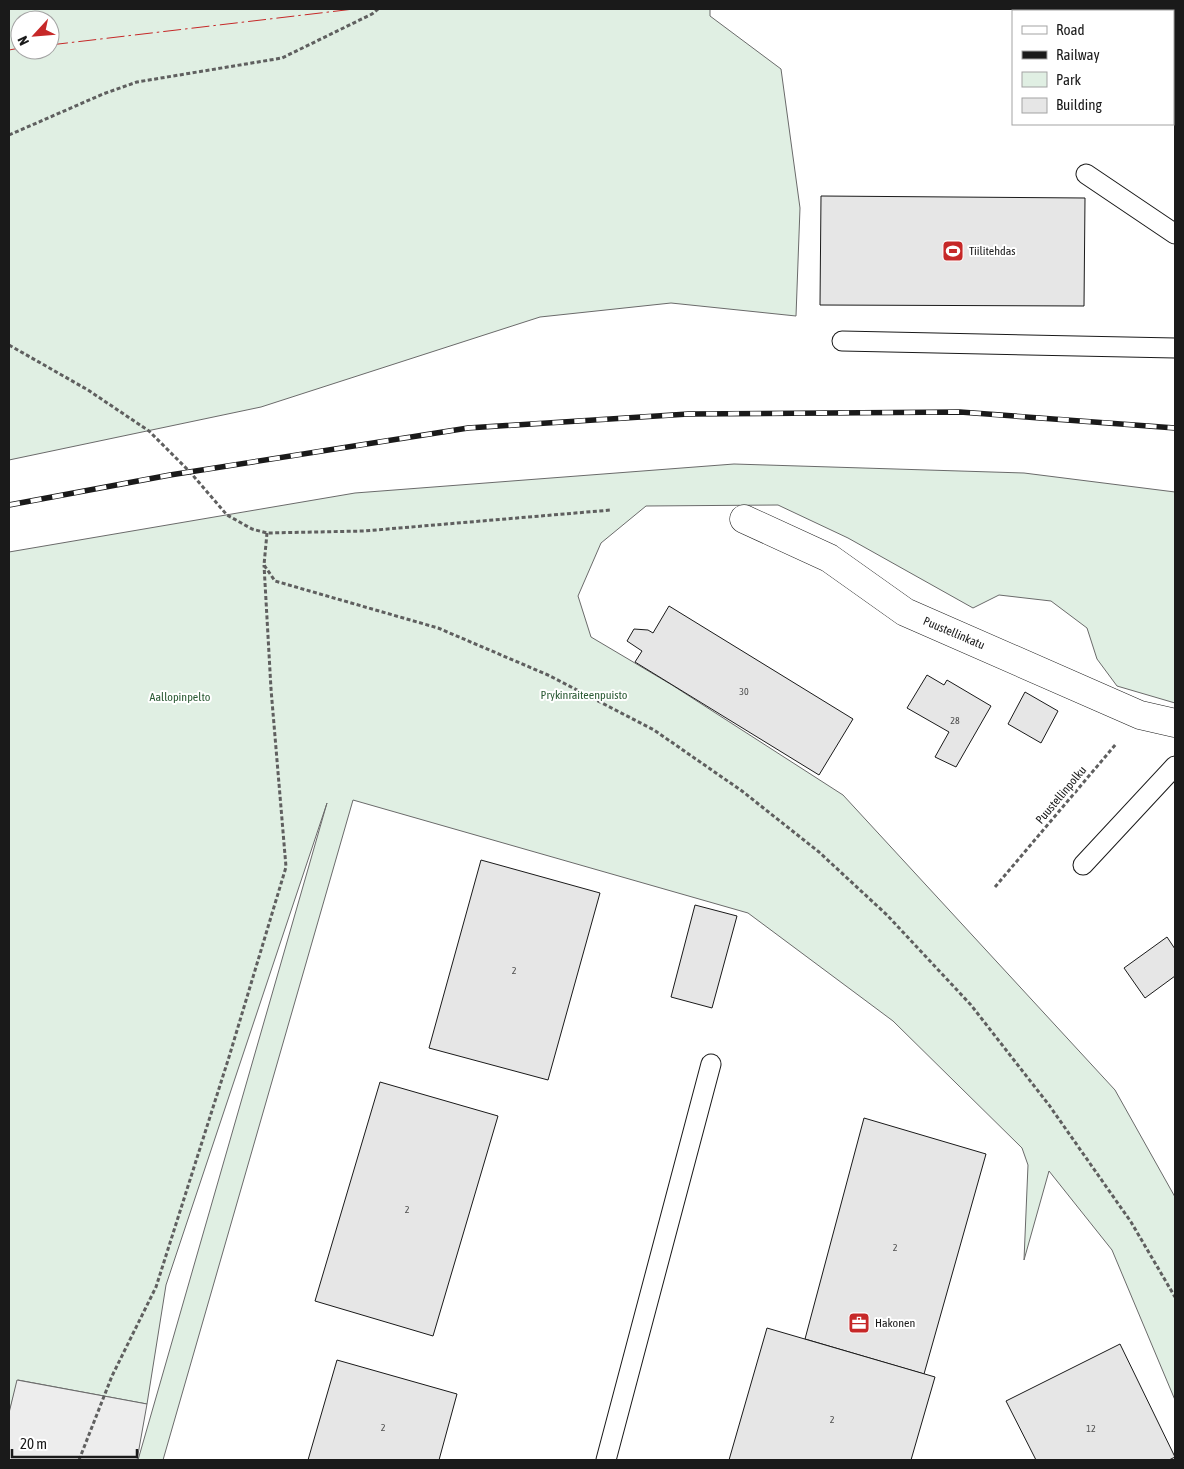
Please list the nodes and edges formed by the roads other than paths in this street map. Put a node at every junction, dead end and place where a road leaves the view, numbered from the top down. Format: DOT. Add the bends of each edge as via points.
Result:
graph roads {
  1 [pos="1086,174"];
  2 [pos="1175,234"];
  3 [pos="842,341"];
  4 [pos="1175,348"];
  5 [pos="744,519"];
  6 [pos="1175,723"];
  7 [pos="1175,766"];
  8 [pos="1084,865"];
  9 [pos="711,1064"];
  10 [pos="606,1460"];
  1 -- 2 [label="lane"];
  3 -- 4 [label="lane"];
  5 -- 6 [label="street, Puustellinkatu" via="829,558 905,612 1140,715"];
  7 -- 8 [label="lane"];
  9 -- 10 [label="lane"];
}
